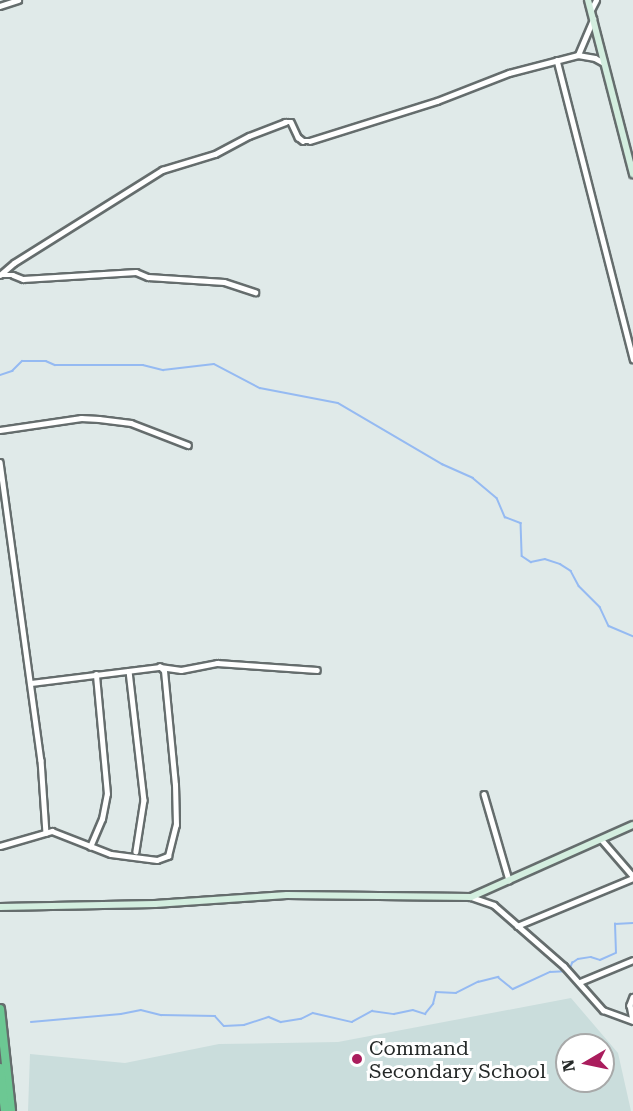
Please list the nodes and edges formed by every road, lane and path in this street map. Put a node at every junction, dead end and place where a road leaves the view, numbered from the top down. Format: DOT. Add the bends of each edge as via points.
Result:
graph roads {
  1 [pos="18,0"];
  2 [pos="588,0"];
  3 [pos="596,0"];
  4 [pos="8,2"];
  5 [pos="0,6"];
  6 [pos="591,10"];
  7 [pos="593,19"];
  8 [pos="578,55"];
  9 [pos="557,60"];
  10 [pos="604,63"];
  11 [pos="633,174"];
  12 [pos="1,275"];
  13 [pos="255,292"];
  14 [pos="633,359"];
  15 [pos="0,430"];
  16 [pos="188,445"];
  17 [pos="0,462"];
  18 [pos="160,667"];
  19 [pos="317,670"];
  20 [pos="129,671"];
  21 [pos="96,675"];
  22 [pos="31,683"];
  23 [pos="484,794"];
  24 [pos="633,825"];
  25 [pos="46,833"];
  26 [pos="601,839"];
  27 [pos="0,846"];
  28 [pos="90,847"];
  29 [pos="136,851"];
  30 [pos="633,877"];
  31 [pos="509,880"];
  32 [pos="471,897"];
  33 [pos="0,907"];
  34 [pos="518,926"];
  35 [pos="633,960"];
  36 [pos="580,982"];
  37 [pos="633,997"];
  38 [pos="0,1009"];
  39 [pos="633,1020"];
  40 [pos="0,1068"];
  41 [pos="5,1111"];
  42 [pos="11,1111"];
  1 -- 4 [label="street"];
  2 -- 6 [label="street"];
  3 -- 6 [label="street"];
  4 -- 5 [label="street"];
  6 -- 7 [label="street"];
  7 -- 8 [label="street"];
  7 -- 10 [label="street"];
  8 -- 9 [label="street"];
  8 -- 10 [label="street"];
  9 -- 12 [label="street" via="319,139 303,141 291,122 249,136 215,154 162,170"];
  9 -- 14 [label="street"];
  10 -- 11 [label="street"];
  12 -- 13 [label="street" via="23,279 136,272 148,277 224,282"];
  15 -- 16 [label="street" via="99,419 131,423"];
  17 -- 22 [label="street"];
  18 -- 19 [label="street" via="181,670 217,663"];
  18 -- 20 [label="street"];
  18 -- 28 [label="street" via="164,670 175,785 176,825 168,856 157,860"];
  20 -- 21 [label="street"];
  20 -- 29 [label="street" via="144,800"];
  21 -- 22 [label="street"];
  21 -- 28 [label="street" via="107,794"];
  22 -- 25 [label="street"];
  23 -- 31 [label="street"];
  24 -- 26 [label="street"];
  25 -- 27 [label="street"];
  25 -- 28 [label="street" via="58,832"];
  26 -- 30 [label="street"];
  26 -- 31 [label="street"];
  30 -- 34 [label="street"];
  31 -- 32 [label="street"];
  32 -- 33 [label="street" via="287,895 155,904"];
  32 -- 34 [label="street" via="494,905"];
  34 -- 36 [label="street"];
  35 -- 36 [label="street"];
  36 -- 39 [label="street" via="603,1010"];
  37 -- 39 [label="street"];
  38 -- 42 [label="highway"];
  40 -- 41 [label="highway"];
}
